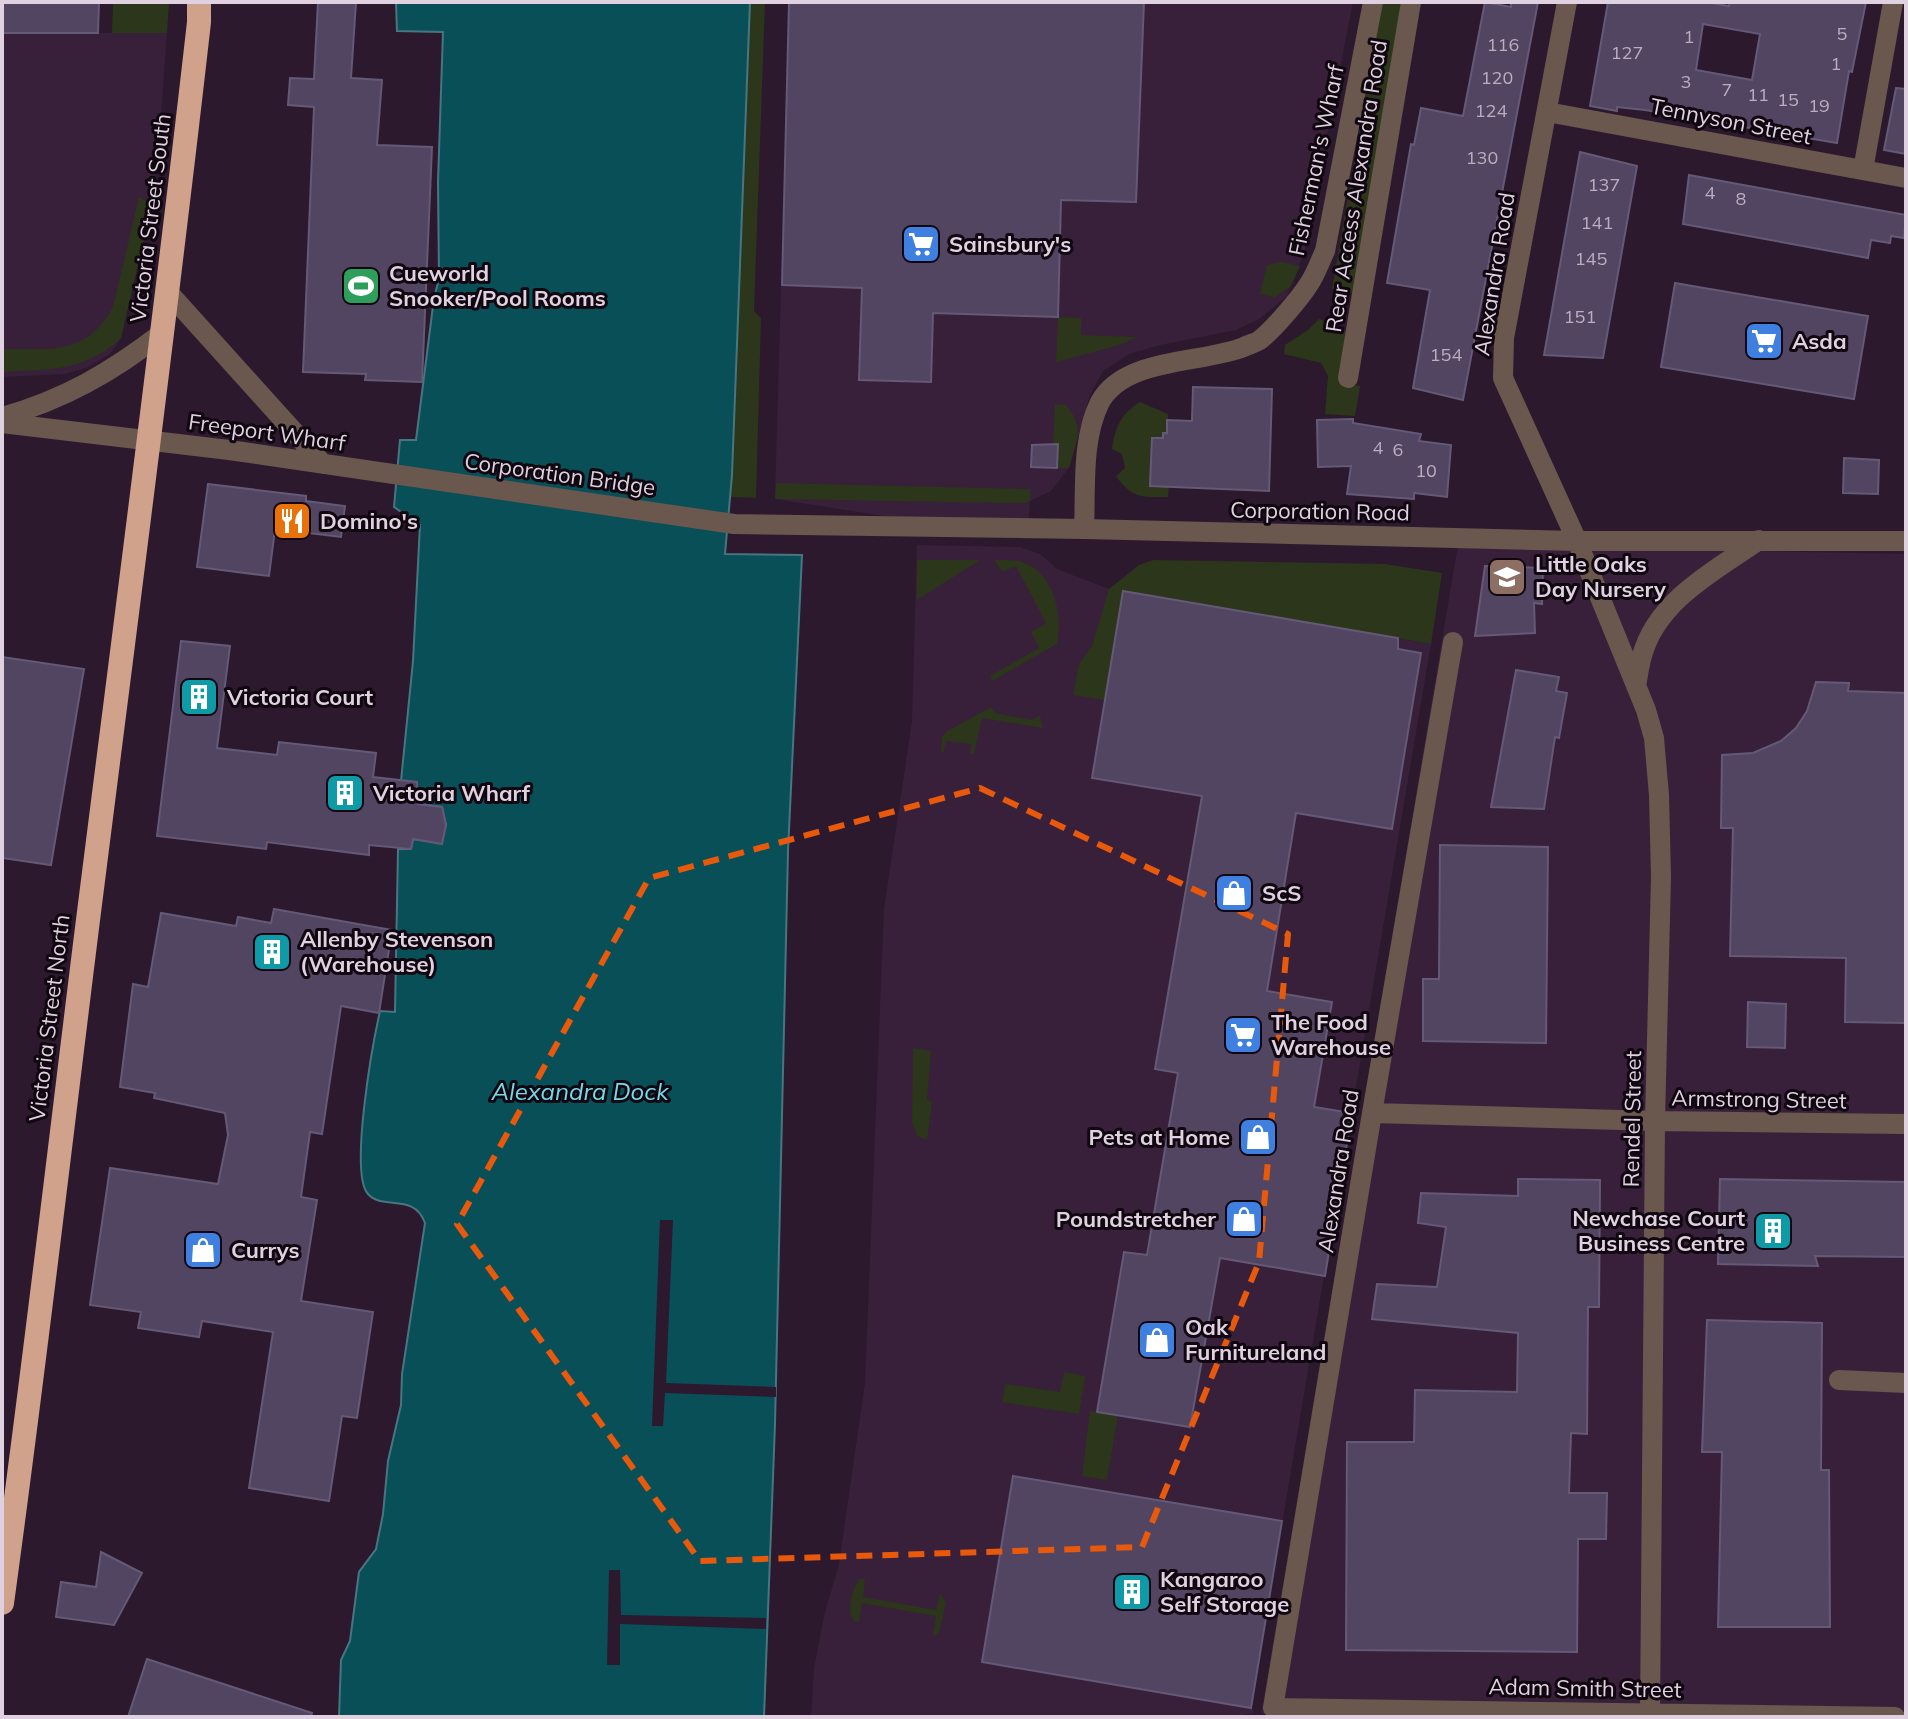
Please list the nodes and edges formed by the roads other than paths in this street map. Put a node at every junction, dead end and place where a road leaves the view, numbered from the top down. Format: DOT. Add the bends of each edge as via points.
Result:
graph roads {
  1 [pos="199,2"];
  2 [pos="1373,2"];
  3 [pos="1411,2"];
  4 [pos="1567,2"];
  5 [pos="1893,2"];
  6 [pos="1547,112"];
  7 [pos="1863,170"];
  8 [pos="1906,178"];
  9 [pos="168,292"];
  10 [pos="162,333"];
  11 [pos="1348,378"];
  12 [pos="2,420"];
  13 [pos="148,440"];
  14 [pos="323,464"];
  15 [pos="378,472"];
  16 [pos="734,524"];
  17 [pos="1084,529"];
  18 [pos="1759,540"];
  19 [pos="1577,541"];
  20 [pos="1906,541"];
  21 [pos="1453,642"];
  22 [pos="1636,688"];
  23 [pos="1372,1113"];
  24 [pos="1655,1121"];
  25 [pos="1906,1124"];
  26 [pos="1839,1380"];
  27 [pos="1906,1383"];
  28 [pos="2,1603"];
  29 [pos="1273,1708"];
  30 [pos="1650,1713"];
  31 [pos="1895,1717"];
  1 -- 9 [label="highway, Victoria Street South"];
  2 -- 17 [label="street, Fisherman's Wharf" via="1325,251 1310,284 1260,340 1226,354 1150,367 1112,387 1091,426"];
  3 -- 11 [label="street, Rear Access Alexandra Road"];
  4 -- 6 [label="street, Alexandra Road"];
  5 -- 7 [label="street"];
  6 -- 7 [label="street, Tennyson Street"];
  6 -- 19 [label="street, Alexandra Road" via="1504,338 1503,378"];
  7 -- 8 [label="street, Tennyson Street"];
  9 -- 10 [label="highway, Victoria Street South"];
  9 -- 14 [label="street"];
  10 -- 12 [label="street" via="81,388"];
  10 -- 13 [label="highway, Victoria Street South"];
  12 -- 13 [label="street, Freeport Wharf"];
  13 -- 14 [label="street, Freeport Wharf"];
  13 -- 28 [label="highway, Victoria Street North"];
  14 -- 15 [label="street, Freeport Wharf"];
  15 -- 16 [label="street, Corporation Bridge"];
  16 -- 17 [label="street, Corporation Road"];
  17 -- 19 [label="street, Corporation Road"];
  18 -- 19 [label="street, Corporation Road"];
  18 -- 20 [label="street, Corporation Road"];
  18 -- 22 [label="street" via="1689,589 1661,618 1642,654"];
  19 -- 22 [label="street, Rendel Street"];
  21 -- 23 [label="street, Alexandra Road"];
  22 -- 24 [label="street, Rendel Street" via="1654,738 1659,795"];
  23 -- 24 [label="street, Armstrong Street"];
  23 -- 29 [label="street, Alexandra Road"];
  24 -- 25 [label="street, Armstrong Street"];
  24 -- 30 [label="street, Rendel Street"];
  26 -- 27 [label="street"];
  29 -- 30 [label="street, Adam Smith Street"];
  30 -- 31 [label="street, Adam Smith Street"];
}
